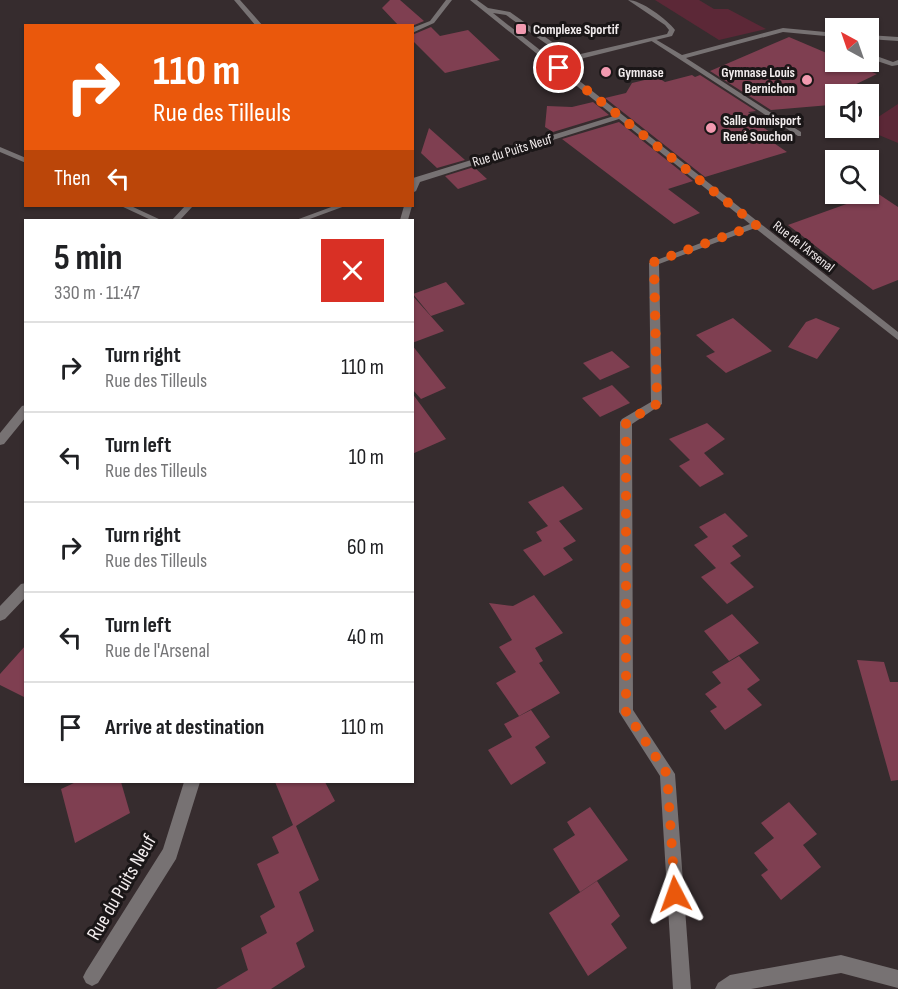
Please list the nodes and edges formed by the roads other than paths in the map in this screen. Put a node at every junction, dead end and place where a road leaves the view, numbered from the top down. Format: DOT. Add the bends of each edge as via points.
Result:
graph roads {
  1 [pos="237,0"];
  2 [pos="449,0"];
  3 [pos="473,0"];
  4 [pos="631,0"];
  5 [pos="485,10"];
  6 [pos="258,24"];
  7 [pos="414,30"];
  8 [pos="816,34"];
  9 [pos="825,34"];
  10 [pos="825,38"];
  11 [pos="879,38"];
  12 [pos="898,39"];
  13 [pos="653,40"];
  14 [pos="680,58"];
  15 [pos="879,59"];
  16 [pos="573,60"];
  17 [pos="553,63"];
  18 [pos="898,63"];
  19 [pos="618,117"];
  20 [pos="798,134"];
  21 [pos="0,149"];
  22 [pos="24,160"];
  23 [pos="414,181"];
  24 [pos="127,207"];
  25 [pos="188,207"];
  26 [pos="338,207"];
  27 [pos="155,219"];
  28 [pos="177,219"];
  29 [pos="303,219"];
  30 [pos="756,225"];
  31 [pos="898,337"];
  32 [pos="24,411"];
  33 [pos="0,441"];
  34 [pos="24,590"];
  35 [pos="0,615"];
  36 [pos="192,783"];
  37 [pos="92,977"];
  38 [pos="898,979"];
  39 [pos="681,989"];
  40 [pos="724,989"];
  1 -- 6 [label="street"];
  2 -- 7 [label="street" via="432,22"];
  3 -- 5 [label="street, Rue de l'Arsenal"];
  4 -- 13 [label="street" via="672,30 670,35"];
  5 -- 16 [label="street" via="508,13"];
  5 -- 17 [label="street, Rue de l'Arsenal"];
  8 -- 9 [label="street"];
  8 -- 10 [label="street"];
  8 -- 14 [label="street" via="783,30"];
  11 -- 12 [label="street"];
  13 -- 14 [label="street"];
  13 -- 16 [label="street"];
  14 -- 20 [label="street"];
  15 -- 18 [label="street"];
  16 -- 17 [label="street"];
  17 -- 19 [label="street, Rue de l'Arsenal"];
  19 -- 23 [label="street, Rue du Puits Neuf"];
  19 -- 30 [label="street, Rue de l'Arsenal"];
  21 -- 22 [label="street"];
  24 -- 27 [label="street"];
  25 -- 28 [label="street"];
  26 -- 29 [label="street"];
  30 -- 31 [label="street, Rue de l'Arsenal"];
  30 -- 39 [label="street" via="654,262 657,404 626,422 626,712 667,774"];
  32 -- 33 [label="street"];
  34 -- 35 [label="street"];
  36 -- 37 [label="street, Rue du Puits Neuf" via="170,853"];
  38 -- 40 [label="street" via="841,964 730,984"];
}
